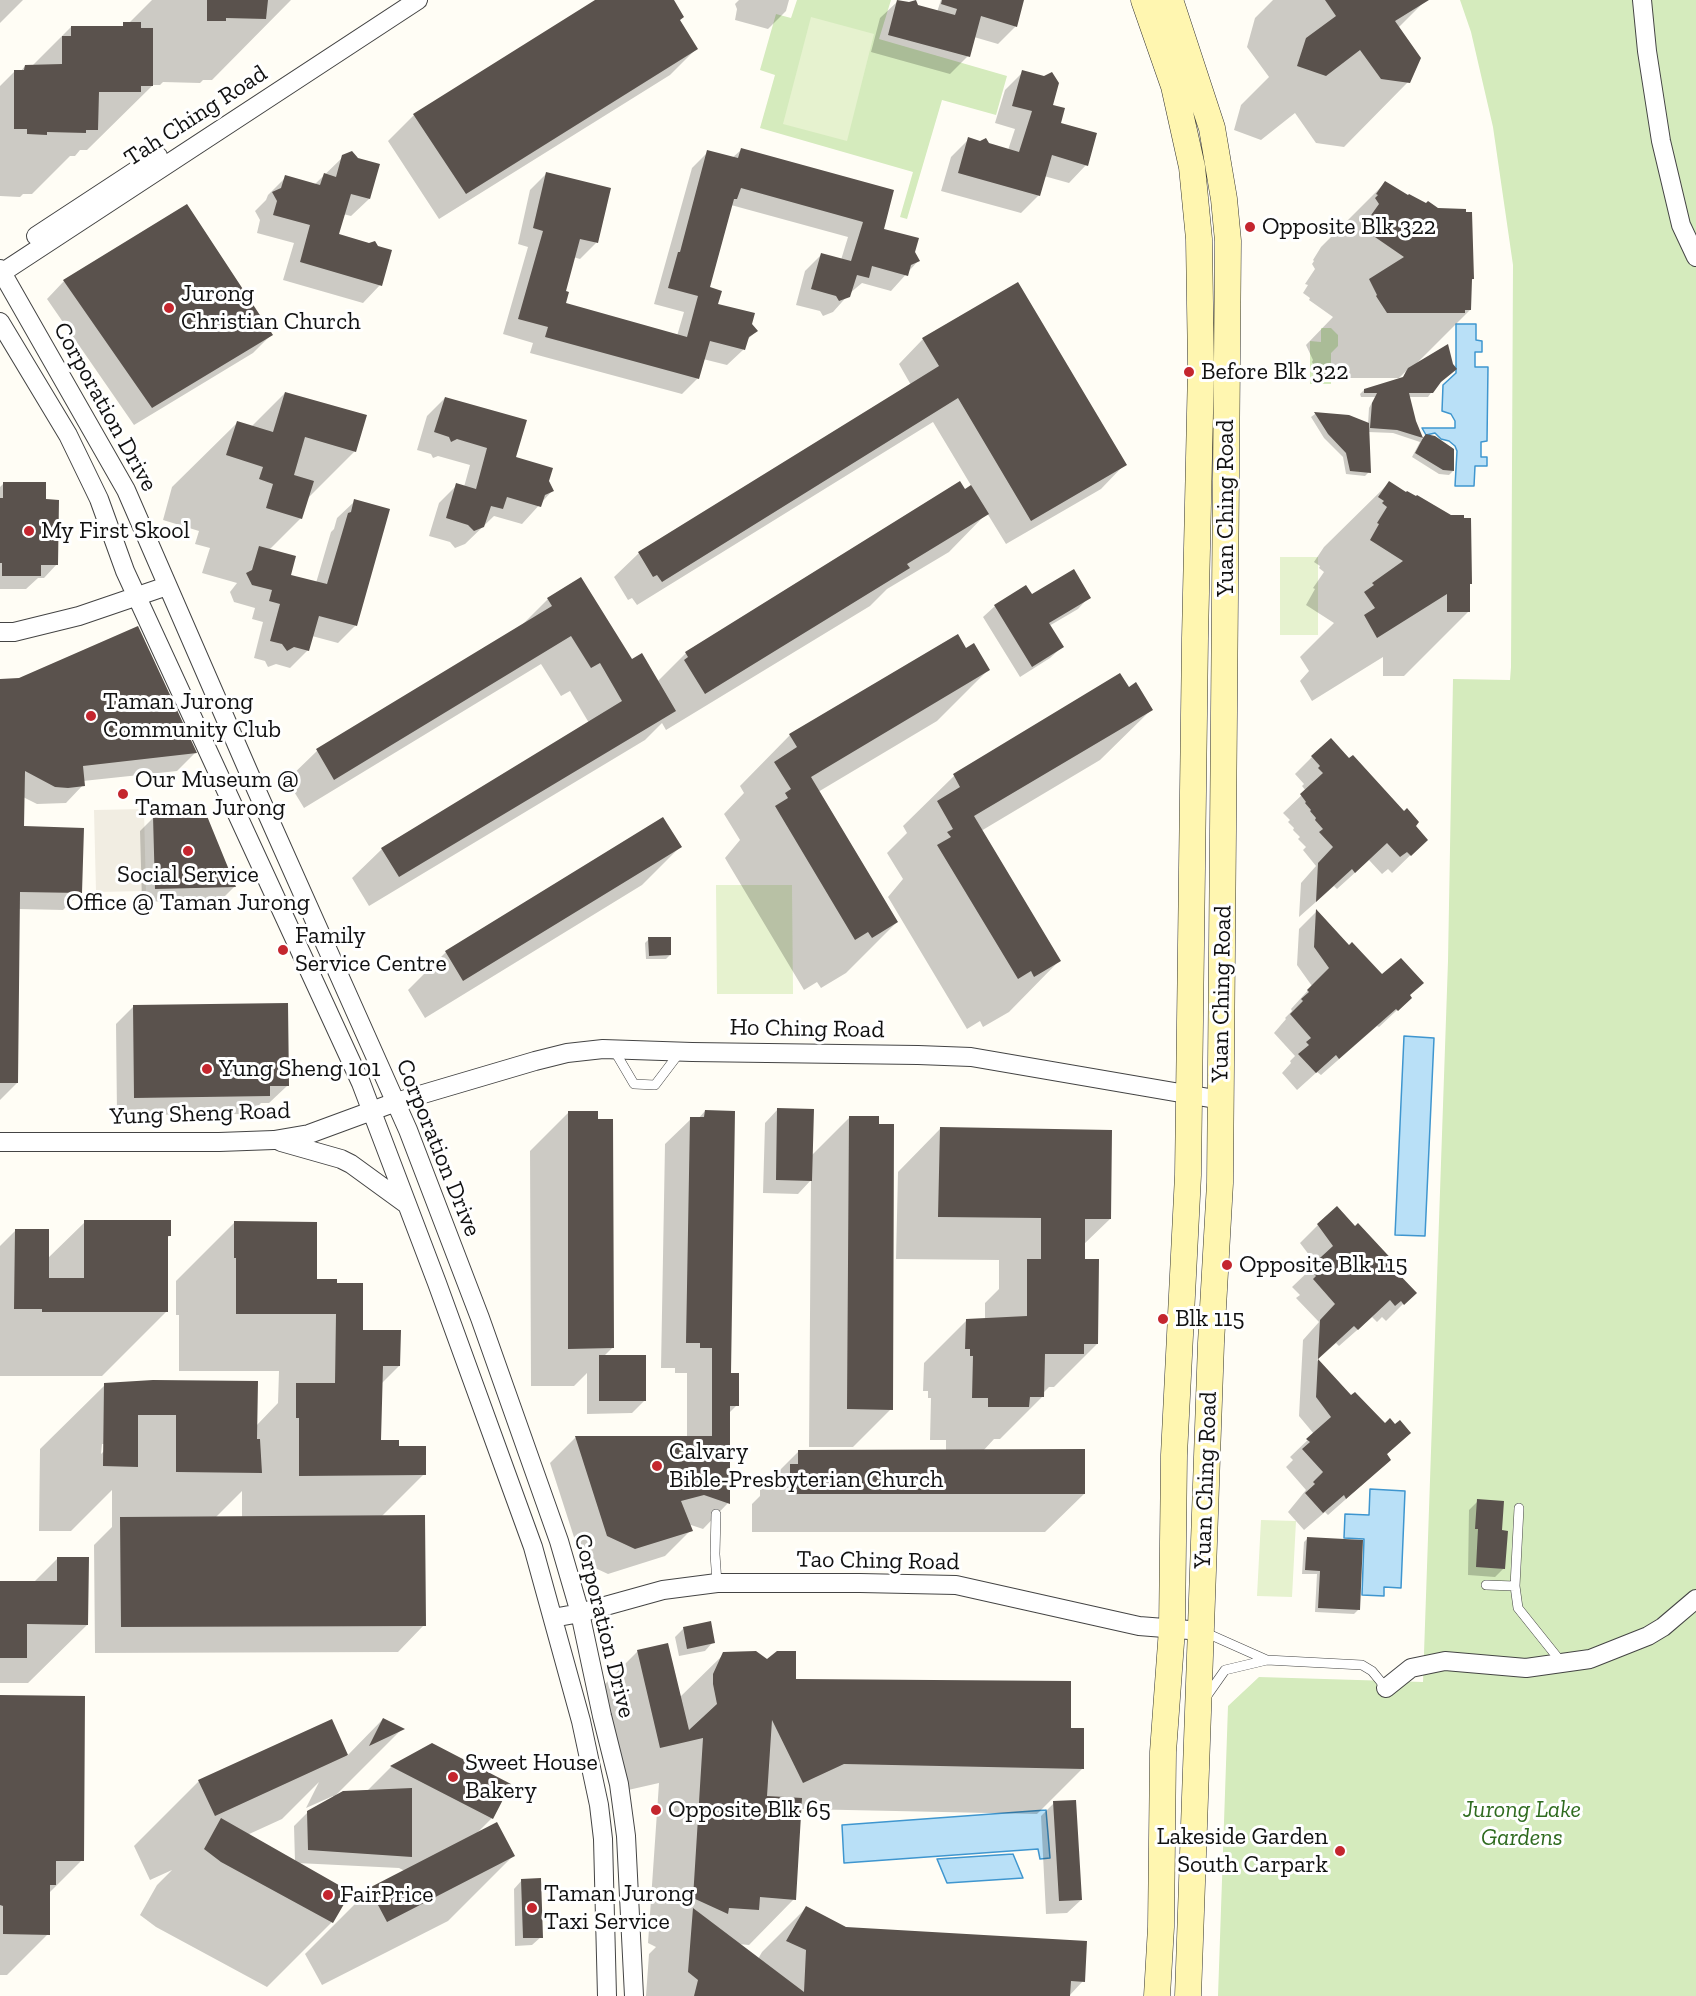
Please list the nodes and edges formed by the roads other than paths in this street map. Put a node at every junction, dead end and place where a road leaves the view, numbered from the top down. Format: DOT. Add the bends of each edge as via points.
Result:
graph roads {
  1 [pos="395,0"];
  2 [pos="418,0"];
  3 [pos="1144,0"];
  4 [pos="1170,0"];
  5 [pos="1642,0"];
  6 [pos="1696,257"];
  7 [pos="1,269"];
  8 [pos="0,322"];
  9 [pos="167,586"];
  10 [pos="137,597"];
  11 [pos="0,632"];
  12 [pos="1194,772"];
  13 [pos="1224,772"];
  14 [pos="613,1049"];
  15 [pos="680,1052"];
  16 [pos="1190,1095"];
  17 [pos="1221,1100"];
  18 [pos="396,1102"];
  19 [pos="372,1111"];
  20 [pos="274,1140"];
  21 [pos="0,1142"];
  22 [pos="406,1204"];
  23 [pos="1519,1508"];
  24 [pos="716,1514"];
  25 [pos="717,1582"];
  26 [pos="1486,1585"];
  27 [pos="1515,1586"];
  28 [pos="1696,1599"];
  29 [pos="580,1613"];
  30 [pos="553,1618"];
  31 [pos="1172,1629"];
  32 [pos="1202,1630"];
  33 [pos="1268,1660"];
  34 [pos="1563,1663"];
  35 [pos="1386,1688"];
  36 [pos="1197,1712"];
  37 [pos="607,1996"];
  38 [pos="634,1996"];
  39 [pos="1157,1996"];
  40 [pos="1188,1996"];
  1 -- 7 [label="street, Tah Ching Road"];
  2 -- 7 [label="street, Tah Ching Road"];
  3 -- 12 [label="street, Yuan Ching Road" via="1174,86 1192,167 1199,239 1201,368"];
  4 -- 13 [label="street, Yuan Ching Road" via="1212,128 1228,241"];
  5 -- 6 [label="street" via="1661,141 1681,225"];
  7 -- 9 [label="street, Corporation Drive" via="126,490"];
  8 -- 10 [label="street, Corporation Drive" via="68,435 99,499"];
  9 -- 10 [label="street"];
  9 -- 18 [label="street, Corporation Drive"];
  10 -- 11 [label="street" via="80,616"];
  10 -- 19 [label="street, Corporation Drive"];
  12 -- 13 [label="street"];
  12 -- 16 [label="street, Yuan Ching Road"];
  13 -- 17 [label="street, Yuan Ching Road"];
  14 -- 15 [label="street, Ho Ching Road"];
  14 -- 15 [label="lane" via="634,1084 655,1085"];
  14 -- 18 [label="street, Ho Ching Road" via="567,1053"];
  15 -- 16 [label="street, Ho Ching Road" via="971,1057"];
  16 -- 17 [label="street, Ho Ching Road"];
  16 -- 31 [label="street, Yuan Ching Road" via="1174,1455"];
  17 -- 32 [label="street, Yuan Ching Road"];
  18 -- 19 [label="street, Yung Sheng Road"];
  18 -- 29 [label="street, Corporation Drive" via="480,1318 559,1541"];
  19 -- 20 [label="street, Yung Sheng Road" via="309,1134"];
  19 -- 22 [label="street, Corporation Drive"];
  20 -- 21 [label="street, Yung Sheng Road"];
  20 -- 22 [label="street" via="340,1159"];
  22 -- 30 [label="street, Corporation Drive" via="532,1547"];
  23 -- 27 [label="lane"];
  24 -- 25 [label="lane"];
  25 -- 29 [label="street, Tao Ching Road" via="663,1590"];
  25 -- 31 [label="street, Tao Ching Road" via="956,1585 1139,1626"];
  26 -- 27 [label="lane"];
  27 -- 34 [label="lane" via="1518,1608"];
  28 -- 34 [label="street" via="1648,1636 1590,1659"];
  29 -- 30 [label="street, Tao Ching Road"];
  29 -- 38 [label="street, Corporation Drive" via="619,1784 626,1836"];
  30 -- 37 [label="street, Corporation Drive" via="599,1805"];
  31 -- 32 [label="street, Tao Ching Road"];
  31 -- 39 [label="street, Yuan Ching Road" via="1163,1752"];
  32 -- 33 [label="lane"];
  32 -- 36 [label="street, Yuan Ching Road"];
  33 -- 35 [label="lane" via="1362,1665"];
  33 -- 36 [label="lane" via="1225,1670"];
  34 -- 35 [label="street" via="1526,1668 1445,1661 1411,1668"];
  36 -- 40 [label="street, Yuan Ching Road"];
}
